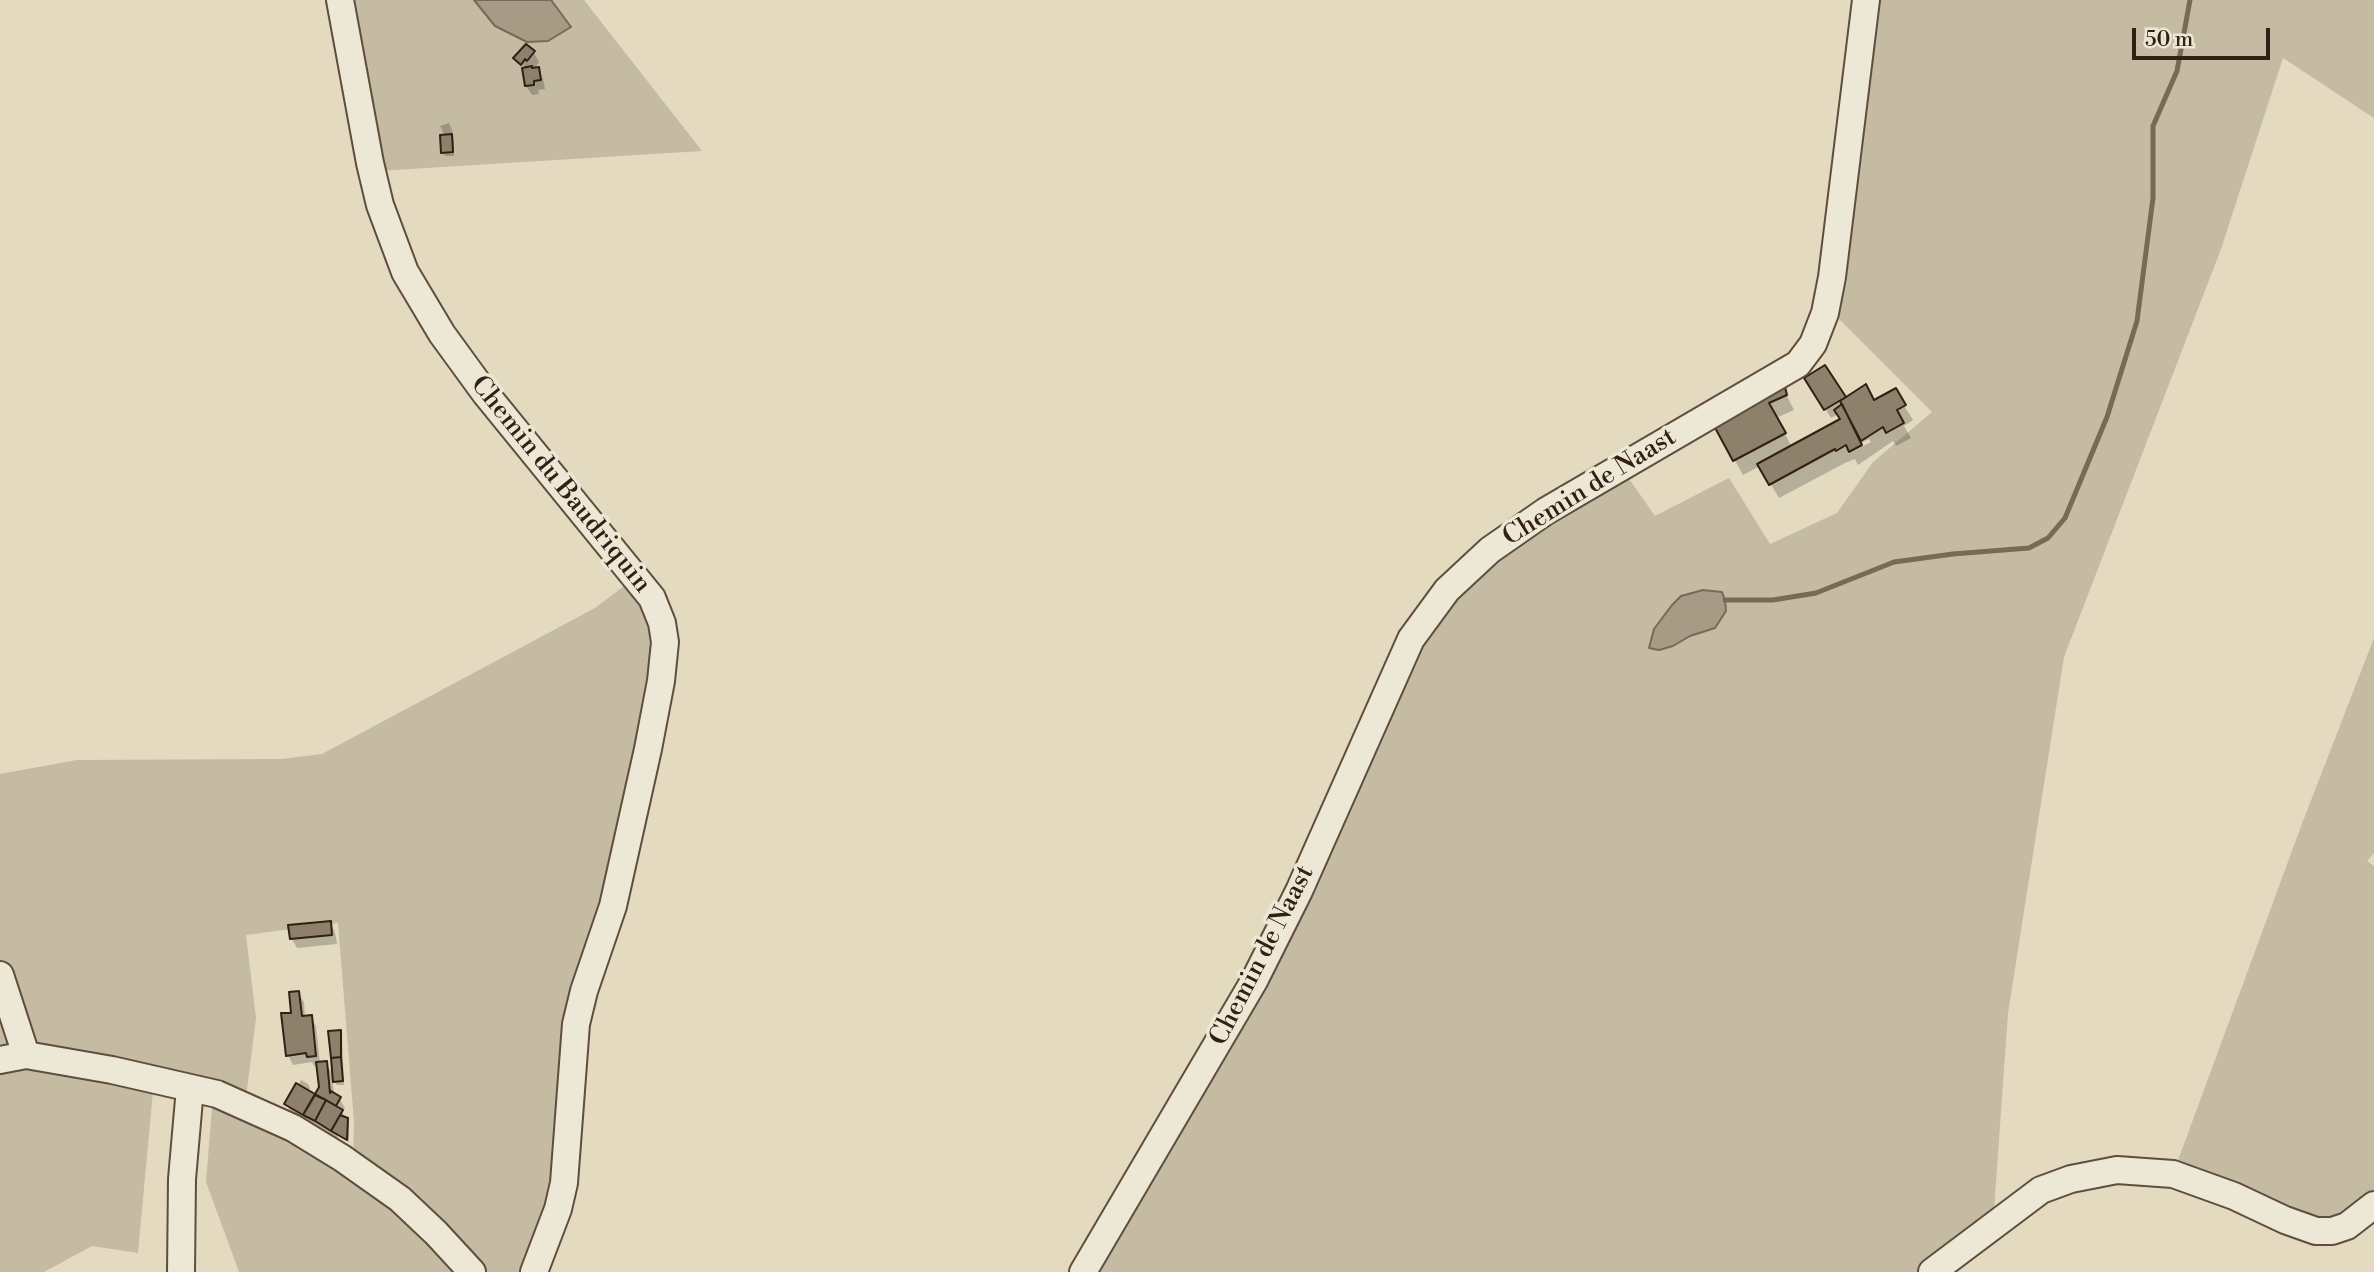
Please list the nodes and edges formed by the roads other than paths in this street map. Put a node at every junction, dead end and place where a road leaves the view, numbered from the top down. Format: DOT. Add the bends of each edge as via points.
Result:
graph roads {
  1 [pos="340,0"];
  2 [pos="1866,0"];
  3 [pos="0,975"];
  4 [pos="26,1055"];
  5 [pos="0,1060"];
  6 [pos="190,1088"];
  7 [pos="2374,1205"];
  8 [pos="181,1272"];
  9 [pos="472,1272"];
  10 [pos="534,1272"];
  11 [pos="1083,1272"];
  12 [pos="1932,1272"];
  1 -- 10 [label="street, Chemin du Baudriquin" via="370,163 405,272 485,393 652,598 665,642 661,681 613,906 576,1024 564,1184"];
  2 -- 11 [label="street, Chemin de Naast" via="1832,277 1825,313 1812,344 1798,364 1546,511 1490,550 1447,590 1411,639 1254,981"];
  3 -- 4 [label="street"];
  4 -- 5 [label="street"];
  4 -- 6 [label="street"];
  6 -- 8 [label="street"];
  6 -- 9 [label="street" via="216,1094 293,1128 341,1158 400,1199"];
  7 -- 12 [label="street" via="2347,1226 2316,1231 2173,1174 2117,1170 2041,1190"];
}
